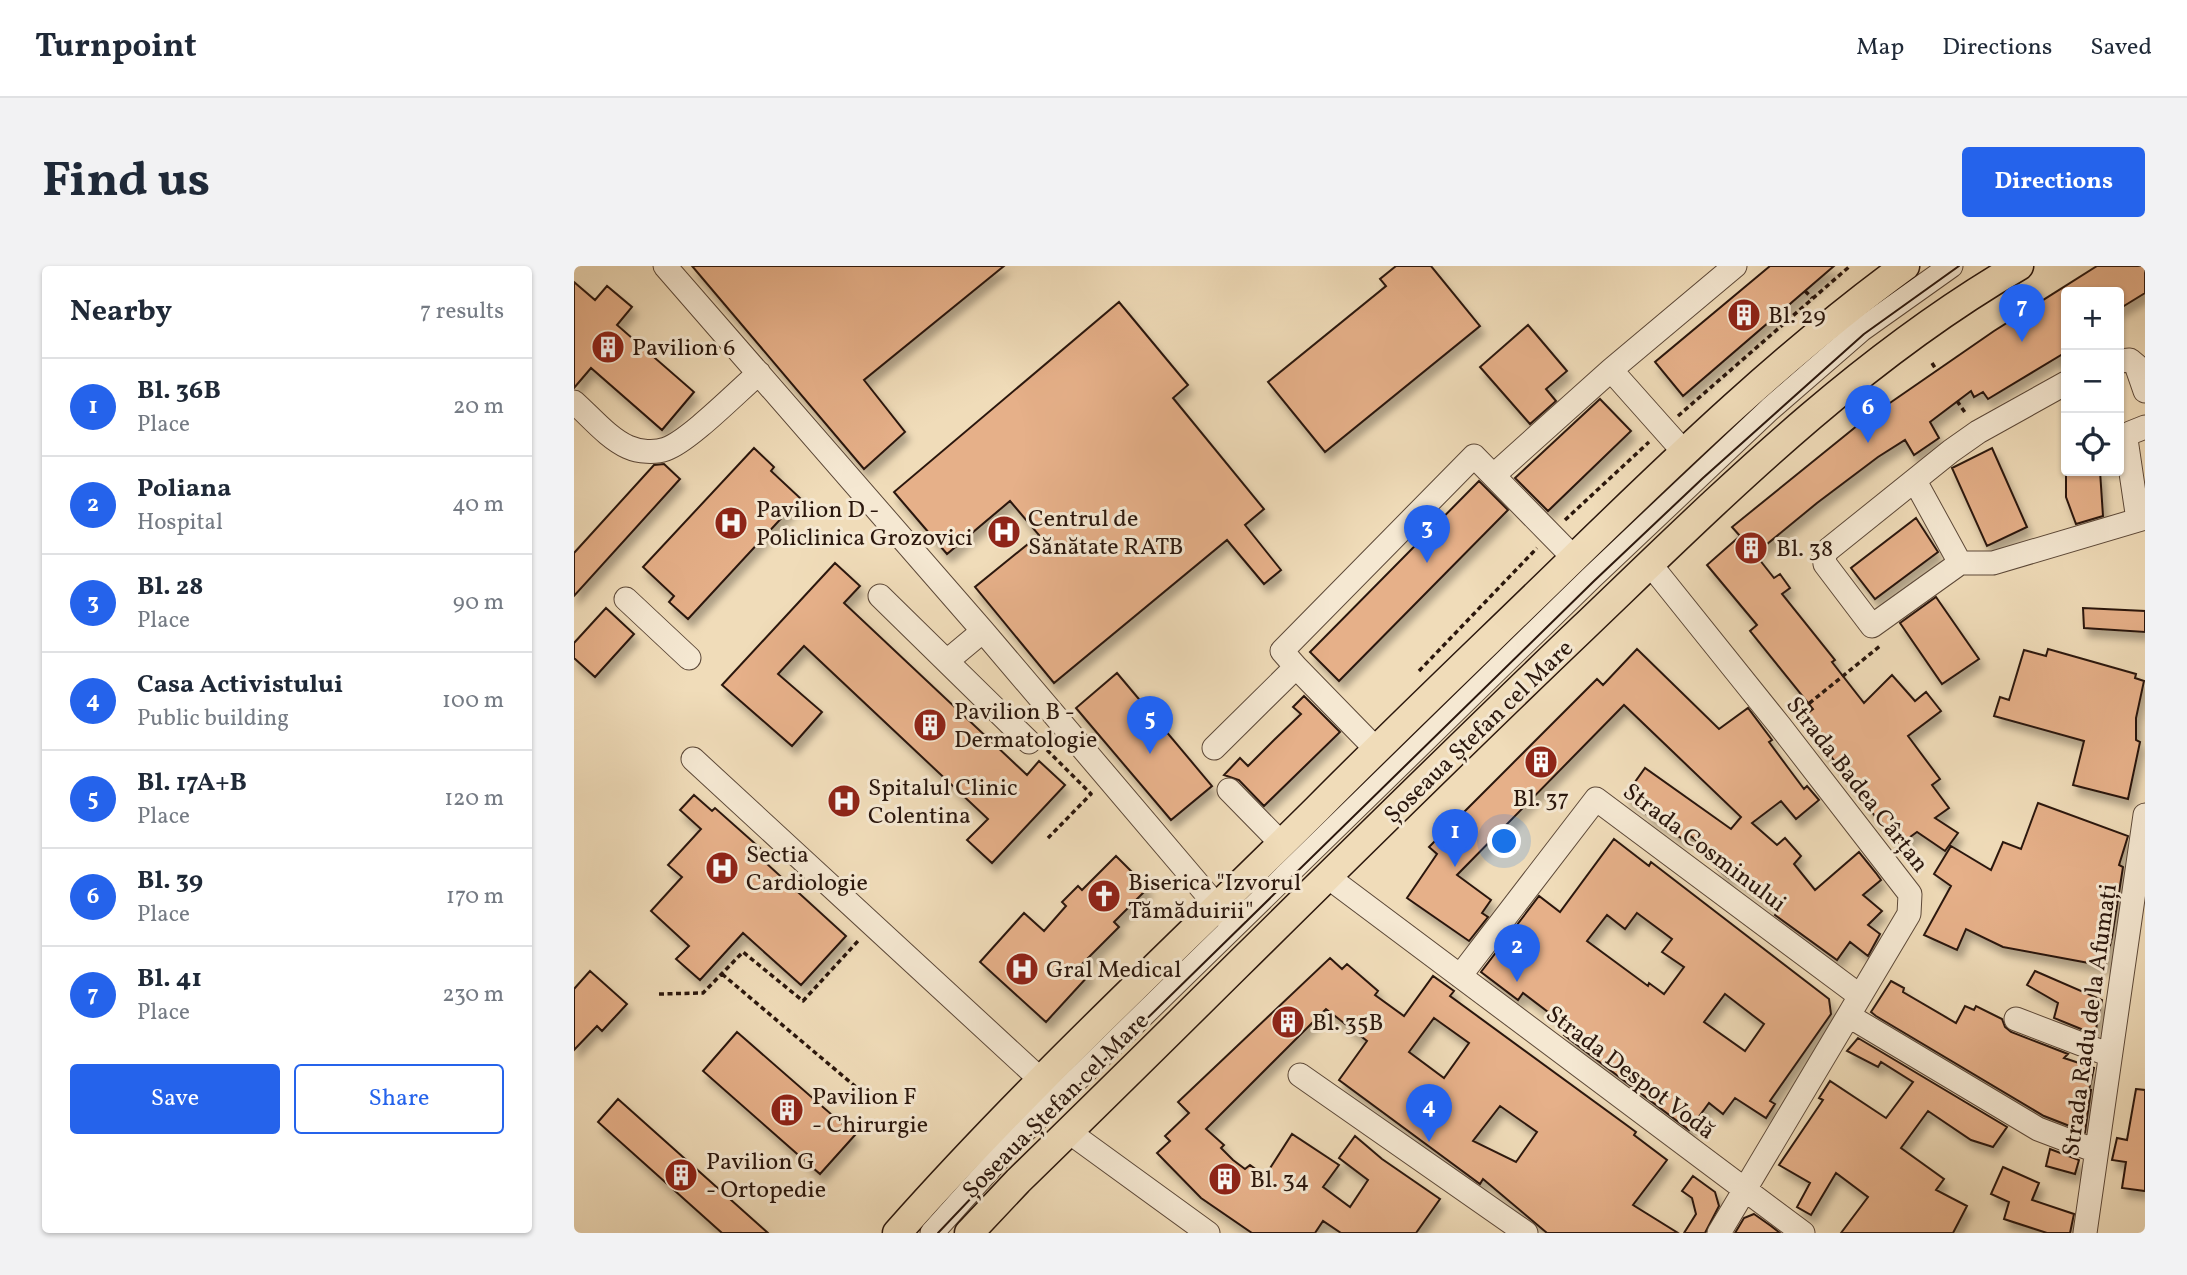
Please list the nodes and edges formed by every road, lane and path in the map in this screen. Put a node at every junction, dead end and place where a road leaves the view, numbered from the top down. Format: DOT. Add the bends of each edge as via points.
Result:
graph roads {
  1 [pos="665,266"];
  2 [pos="1735,266"];
  3 [pos="1850,266"];
  4 [pos="1905,266"];
  5 [pos="1951,266"];
  6 [pos="2019,266"];
  7 [pos="1805,291"];
  8 [pos="1812,298"];
  9 [pos="2124,361"];
  10 [pos="1932,363"];
  11 [pos="1611,370"];
  12 [pos="1937,371"];
  13 [pos="759,373"];
  14 [pos="2061,386"];
  15 [pos="2145,391"];
  16 [pos="574,402"];
  17 [pos="2145,427"];
  18 [pos="1663,429"];
  19 [pos="1684,452"];
  20 [pos="1493,475"];
  21 [pos="1915,481"];
  22 [pos="2142,519"];
  23 [pos="1574,558"];
  24 [pos="1960,563"];
  25 [pos="1650,564"];
  26 [pos="880,596"];
  27 [pos="626,599"];
  28 [pos="1872,626"];
  29 [pos="983,631"];
  30 [pos="689,658"];
  31 [pos="947,661"];
  32 [pos="1296,667"];
  33 [pos="1780,726"];
  34 [pos="1029,742"];
  35 [pos="1214,748"];
  36 [pos="1376,749"];
  37 [pos="693,759"];
  38 [pos="1229,790"];
  39 [pos="2145,815"];
  40 [pos="1048,838"];
  41 [pos="1282,844"];
  42 [pos="1328,877"];
  43 [pos="1226,917"];
  44 [pos="873,925"];
  45 [pos="1256,948"];
  46 [pos="722,974"];
  47 [pos="1460,976"];
  48 [pos="659,994"];
  49 [pos="1854,1006"];
  50 [pos="2016,1019"];
  51 [pos="2110,1055"];
  52 [pos="1300,1075"];
  53 [pos="1041,1080"];
  54 [pos="863,1093"];
  55 [pos="1069,1132"];
  56 [pos="2096,1152"];
  57 [pos="1745,1190"];
  58 [pos="1199,1230"];
  59 [pos="897,1233"];
  60 [pos="932,1233"];
  61 [pos="969,1233"];
  62 [pos="1526,1233"];
  63 [pos="1719,1233"];
  64 [pos="1803,1233"];
  65 [pos="2085,1233"];
  1 -- 13 [label="street"];
  2 -- 11 [label="street"];
  3 -- 8 [label="path"];
  4 -- 19 [label="main road, Șoseaua Ștefan cel Mare" via="1834,321"];
  5 -- 43 [label="street, Șoseaua Ștefan cel Mare" via="1861,330 1770,409"];
  6 -- 25 [label="main road, Șoseaua Ștefan cel Mare" via="1875,364 1758,462"];
  7 -- 8 [label="path"];
  8 -- 18 [label="path"];
  9 -- 15 [label="street" via="2136,365"];
  10 -- 12 [label="path"];
  11 -- 18 [label="street"];
  11 -- 20 [label="street"];
  13 -- 16 [label="street" via="682,439 666,449 647,452 613,438"];
  13 -- 29 [label="street"];
  14 -- 21 [label="street" via="1979,432"];
  17 -- 22 [label="street" via="2126,439"];
  18 -- 19 [label="street"];
  19 -- 23 [label="main road, Șoseaua Ștefan cel Mare"];
  20 -- 23 [label="street"];
  20 -- 32 [label="street" via="1474,456 1282,652"];
  21 -- 24 [label="street"];
  21 -- 28 [label="street" via="1824,555 1825,564"];
  22 -- 24 [label="street" via="1993,563"];
  23 -- 36 [label="main road, Șoseaua Ștefan cel Mare"];
  24 -- 28 [label="street"];
  25 -- 33 [label="street, Strada Badea Cârțan"];
  25 -- 42 [label="main road, Șoseaua Ștefan cel Mare"];
  26 -- 31 [label="street"];
  27 -- 30 [label="street"];
  28 -- 33 [label="path" via="1885,642"];
  29 -- 31 [label="street"];
  29 -- 43 [label="street"];
  31 -- 34 [label="street"];
  32 -- 35 [label="street"];
  32 -- 36 [label="street"];
  33 -- 49 [label="street, Strada Badea Cârțan" via="1910,894 1909,914"];
  34 -- 40 [label="path" via="1050,751 1091,794"];
  36 -- 41 [label="main road, Șoseaua Ștefan cel Mare"];
  37 -- 44 [label="street"];
  38 -- 41 [label="street"];
  39 -- 51 [label="street, Strada Radu de la Afumați"];
  41 -- 43 [label="main road, Șoseaua Ștefan cel Mare"];
  42 -- 45 [label="main road, Șoseaua Ștefan cel Mare"];
  42 -- 47 [label="street, Strada Despot Vodă"];
  43 -- 45 [label="street"];
  43 -- 53 [label="main road, Șoseaua Ștefan cel Mare"];
  43 -- 60 [label="street, Șoseaua Ștefan cel Mare"];
  44 -- 46 [label="path" via="803,1002 743,952"];
  44 -- 53 [label="street"];
  45 -- 55 [label="main road, Șoseaua Ștefan cel Mare"];
  46 -- 48 [label="path" via="703,993"];
  46 -- 54 [label="path"];
  47 -- 49 [label="street, Strada Cosminului" via="1597,799"];
  47 -- 57 [label="street, Strada Despot Vodă"];
  49 -- 56 [label="street" via="2038,1129"];
  49 -- 57 [label="street, Strada Badea Cârțan"];
  50 -- 51 [label="street"];
  51 -- 56 [label="street, Strada Radu de la Afumați"];
  52 -- 62 [label="street"];
  53 -- 59 [label="main road, Șoseaua Ștefan cel Mare"];
  55 -- 58 [label="street"];
  55 -- 61 [label="main road, Șoseaua Ștefan cel Mare"];
  56 -- 65 [label="street, Strada Radu de la Afumați"];
  57 -- 63 [label="street, Strada Badea Cârțan"];
  57 -- 64 [label="street, Strada Despot Vodă"];
}
